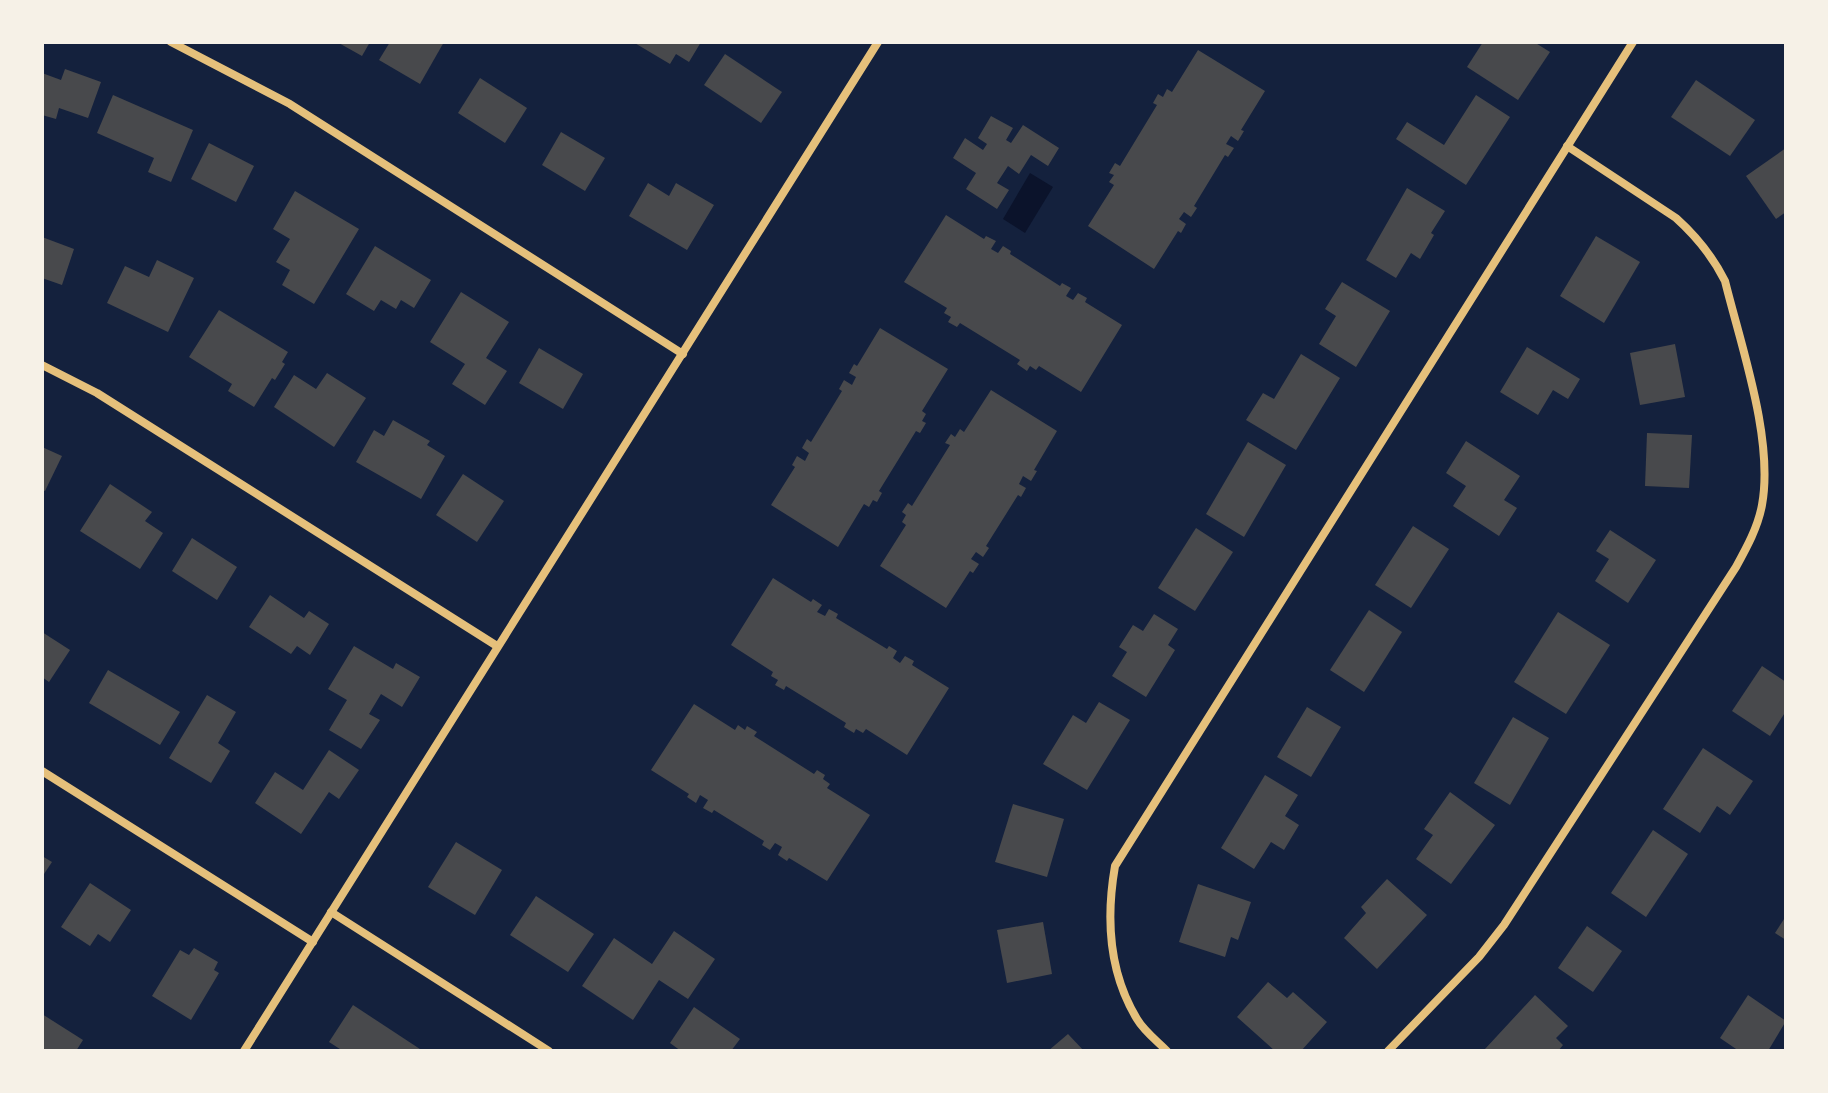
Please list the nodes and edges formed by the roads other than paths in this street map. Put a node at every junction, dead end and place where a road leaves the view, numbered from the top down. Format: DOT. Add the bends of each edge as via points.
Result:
graph roads {
  1 [pos="171,42"];
  2 [pos="864,42"];
  3 [pos="1633,42"];
  4 [pos="876,45"];
  5 [pos="1567,146"];
  6 [pos="683,354"];
  7 [pos="42,365"];
  8 [pos="497,646"];
  9 [pos="42,771"];
  10 [pos="331,912"];
  11 [pos="313,942"];
  12 [pos="244,1051"];
  13 [pos="549,1051"];
  14 [pos="1167,1051"];
  15 [pos="1388,1051"];
  1 -- 6 [label="street" via="290,104"];
  2 -- 4 [label="street"];
  3 -- 5 [label="street"];
  4 -- 6 [label="street"];
  5 -- 14 [label="street" via="1115,866 1109,917 1120,981 1138,1021"];
  5 -- 15 [label="street" via="1676,218 1717,265 1761,430 1762,505 1736,567 1504,925"];
  6 -- 8 [label="street"];
  7 -- 8 [label="street" via="97,393"];
  8 -- 10 [label="street"];
  9 -- 11 [label="street"];
  10 -- 11 [label="street"];
  10 -- 13 [label="street"];
  11 -- 12 [label="street"];
}
